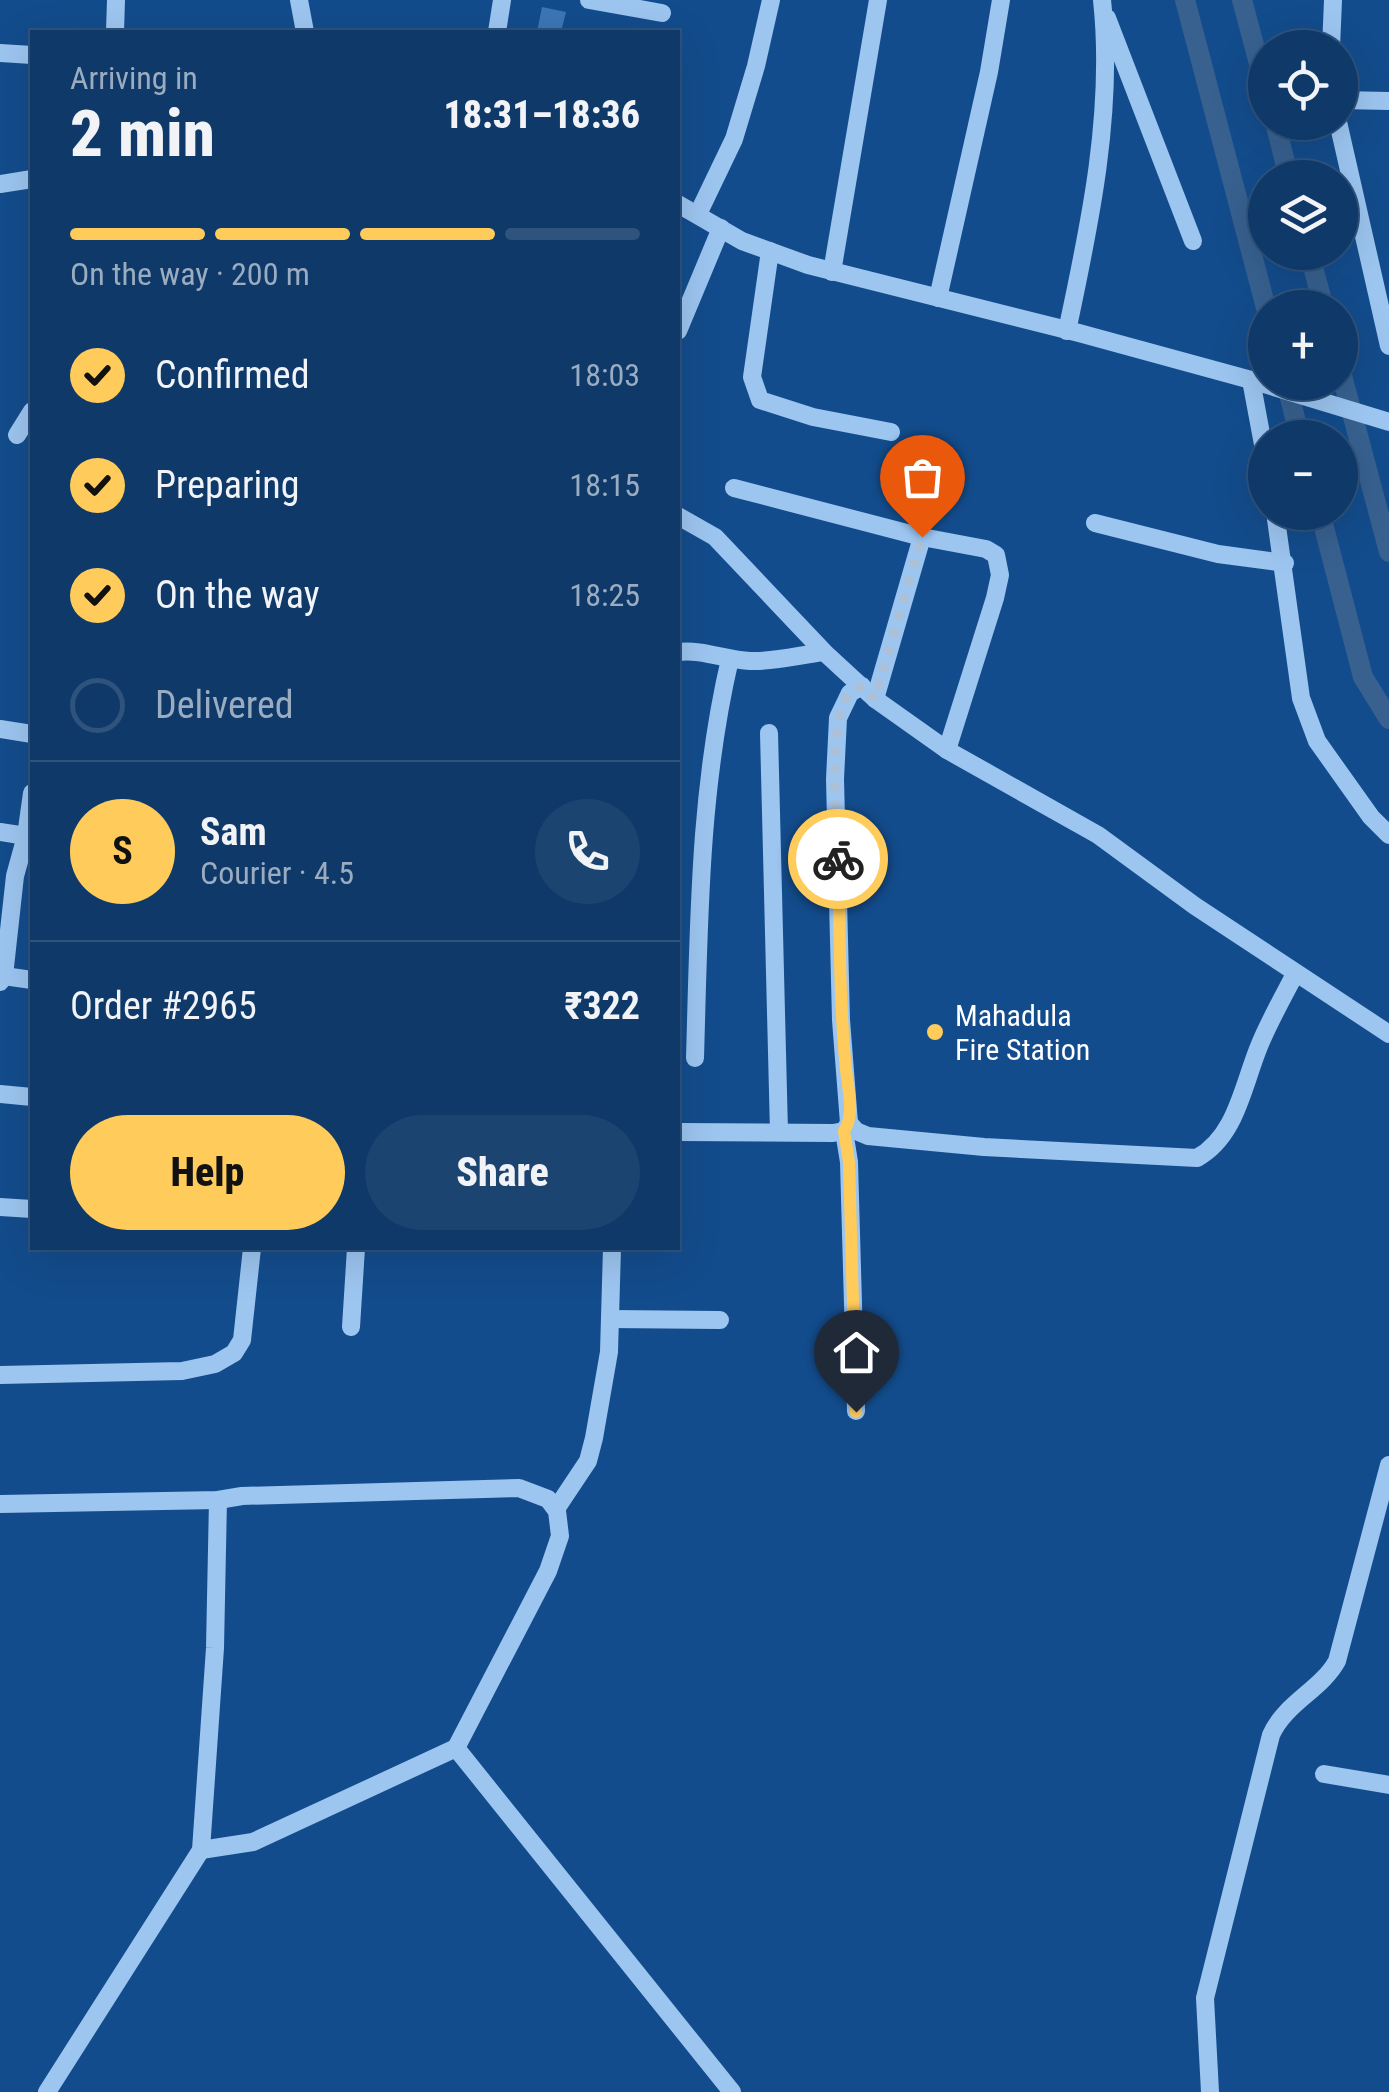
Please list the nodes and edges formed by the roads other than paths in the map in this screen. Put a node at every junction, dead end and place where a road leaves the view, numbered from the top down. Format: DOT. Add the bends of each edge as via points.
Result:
graph roads {
  1 [pos="116,0"];
  2 [pos="299,0"];
  3 [pos="502,0"];
  4 [pos="589,0"];
  5 [pos="772,0"];
  6 [pos="878,0"];
  7 [pos="1001,0"];
  8 [pos="1333,0"];
  9 [pos="1102,4"];
  10 [pos="662,13"];
  11 [pos="115,30"];
  12 [pos="305,30"];
  13 [pos="496,30"];
  14 [pos="1332,30"];
  15 [pos="0,53"];
  16 [pos="30,56"];
  17 [pos="1358,100"];
  18 [pos="1389,101"];
  19 [pos="1342,140"];
  20 [pos="30,179"];
  21 [pos="0,184"];
  22 [pos="680,205"];
  23 [pos="698,214"];
  24 [pos="720,228"];
  25 [pos="1193,241"];
  26 [pos="770,252"];
  27 [pos="832,272"];
  28 [pos="938,298"];
  29 [pos="680,325"];
  30 [pos="1068,331"];
  31 [pos="1389,346"];
  32 [pos="1248,380"];
  33 [pos="1317,400"];
  34 [pos="30,413"];
  35 [pos="1389,422"];
  36 [pos="892,432"];
  37 [pos="17,435"];
  38 [pos="734,488"];
  39 [pos="680,517"];
  40 [pos="1096,523"];
  41 [pos="1279,530"];
  42 [pos="922,537"];
  43 [pos="1284,563"];
  44 [pos="680,652"];
  45 [pos="824,652"];
  46 [pos="730,659"];
  47 [pos="868,692"];
  48 [pos="0,729"];
  49 [pos="769,733"];
  50 [pos="30,734"];
  51 [pos="947,750"];
  52 [pos="30,807"];
  53 [pos="0,832"];
  54 [pos="1389,835"];
  55 [pos="26,836"];
  56 [pos="24,877"];
  57 [pos="5,922"];
  58 [pos="1295,974"];
  59 [pos="2,979"];
  60 [pos="30,980"];
  61 [pos="1389,1034"];
  62 [pos="695,1058"];
  63 [pos="0,1094"];
  64 [pos="30,1097"];
  65 [pos="846,1127"];
  66 [pos="680,1132"];
  67 [pos="780,1132"];
  68 [pos="0,1207"];
  69 [pos="30,1209"];
  70 [pos="252,1250"];
  71 [pos="356,1250"];
  72 [pos="612,1250"];
  73 [pos="610,1319"];
  74 [pos="720,1320"];
  75 [pos="352,1327"];
  76 [pos="0,1375"];
  77 [pos="856,1412"];
  78 [pos="1389,1466"];
  79 [pos="218,1500"];
  80 [pos="0,1504"];
  81 [pos="556,1509"];
  82 [pos="456,1748"];
  83 [pos="1324,1774"];
  84 [pos="1389,1786"];
  85 [pos="201,1850"];
  86 [pos="47,2092"];
  87 [pos="732,2092"];
  88 [pos="1210,2092"];
  1 -- 11 [label="street"];
  2 -- 12 [label="street"];
  3 -- 13 [label="street"];
  4 -- 10 [label="street"];
  5 -- 23 [label="street" via="734,139"];
  6 -- 27 [label="street"];
  7 -- 28 [label="street"];
  8 -- 14 [label="street"];
  9 -- 25 [label="street"];
  9 -- 30 [label="street" via="1096,174"];
  15 -- 16 [label="street"];
  17 -- 18 [label="street"];
  19 -- 31 [label="street"];
  20 -- 21 [label="street"];
  22 -- 23 [label="street"];
  23 -- 24 [label="street"];
  24 -- 26 [label="street"];
  24 -- 29 [label="street"];
  26 -- 27 [label="street"];
  26 -- 36 [label="street" via="752,377 760,400 813,418"];
  27 -- 28 [label="street"];
  28 -- 30 [label="street"];
  30 -- 32 [label="street"];
  33 -- 35 [label="street"];
  34 -- 37 [label="street"];
  38 -- 42 [label="street"];
  39 -- 45 [label="street" via="715,537"];
  40 -- 43 [label="street"];
  41 -- 43 [label="street"];
  42 -- 47 [label="street"];
  42 -- 51 [label="street" via="986,549 999,562 996,598"];
  43 -- 54 [label="street" via="1301,698 1316,741"];
  44 -- 46 [label="street"];
  45 -- 46 [label="street" via="774,661"];
  45 -- 47 [label="street"];
  46 -- 62 [label="street" via="704,811"];
  47 -- 51 [label="street"];
  47 -- 65 [label="street" via="850,693 838,718"];
  48 -- 50 [label="street"];
  49 -- 67 [label="street"];
  51 -- 58 [label="street" via="1098,835"];
  52 -- 55 [label="street"];
  53 -- 55 [label="street"];
  55 -- 56 [label="street"];
  56 -- 57 [label="street"];
  57 -- 59 [label="street"];
  58 -- 61 [label="street"];
  58 -- 65 [label="street" via="1228,1127 1197,1158 868,1136"];
  59 -- 60 [label="street"];
  63 -- 64 [label="street"];
  65 -- 67 [label="street"];
  65 -- 77 [label="street"];
  66 -- 67 [label="street"];
  68 -- 69 [label="street"];
  70 -- 76 [label="street" via="242,1340 215,1364 182,1371"];
  71 -- 75 [label="street"];
  72 -- 73 [label="street"];
  73 -- 74 [label="street"];
  73 -- 81 [label="street" via="588,1460"];
  78 -- 88 [label="street" via="1338,1661 1271,1735 1206,1998"];
  79 -- 80 [label="street"];
  79 -- 81 [label="street" via="519,1488"];
  79 -- 85 [label="street"];
  81 -- 82 [label="street" via="560,1536 548,1570"];
  82 -- 85 [label="street" via="252,1842"];
  82 -- 87 [label="street"];
  83 -- 84 [label="street"];
  85 -- 86 [label="street"];
}
